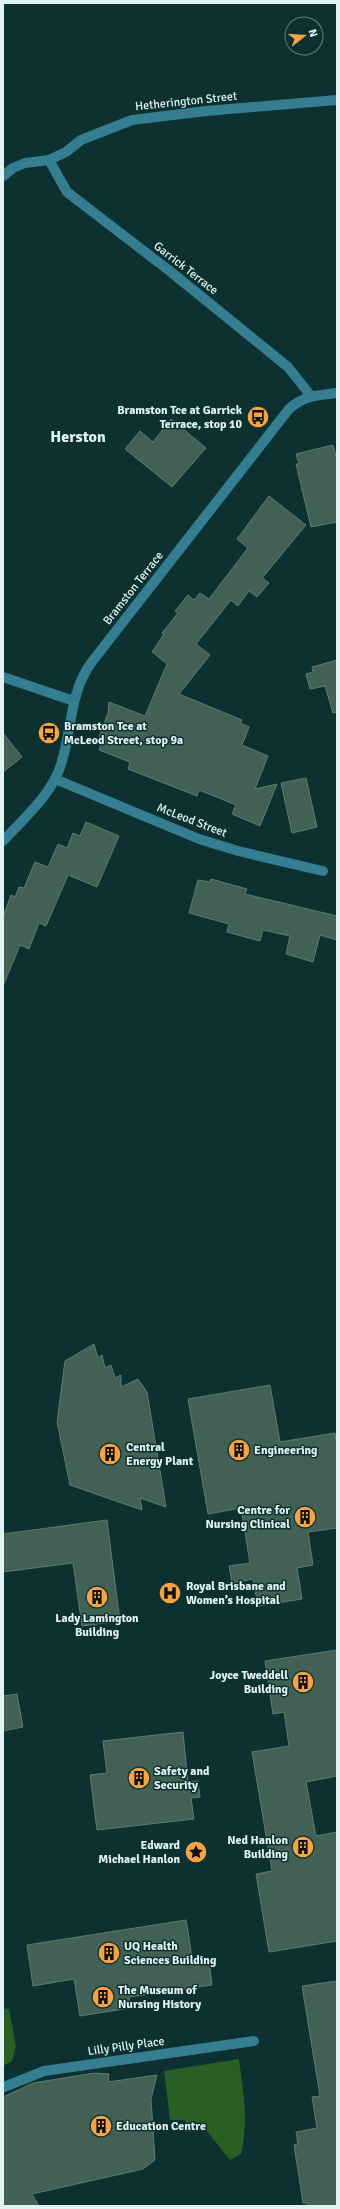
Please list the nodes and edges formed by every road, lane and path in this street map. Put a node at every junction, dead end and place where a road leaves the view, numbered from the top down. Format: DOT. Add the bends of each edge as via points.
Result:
graph roads {
  1 [pos="337,100"];
  2 [pos="49,160"];
  3 [pos="3,176"];
  4 [pos="337,393"];
  5 [pos="311,396"];
  6 [pos="3,677"];
  7 [pos="74,701"];
  8 [pos="56,779"];
  9 [pos="3,841"];
  10 [pos="323,871"];
  11 [pos="254,2041"];
  12 [pos="4,2087"];
  1 -- 2 [label="street, Hetherington Street" via="132,120 81,140 66,152"];
  2 -- 3 [label="street, Hetherington Street" via="25,163"];
  2 -- 5 [label="street, Garrick Terrace" via="67,192 288,367"];
  4 -- 5 [label="street, Bramston Terrace"];
  5 -- 7 [label="street, Bramston Terrace" via="295,403 289,409 95,656 83,673"];
  6 -- 7 [label="street"];
  7 -- 8 [label="street, Bramston Terrace" via="62,762"];
  8 -- 9 [label="street, Bramston Terrace"];
  8 -- 10 [label="street, McLeod Street" via="199,839"];
  11 -- 12 [label="street, Lilly Pilly Place" via="44,2071"];
}
